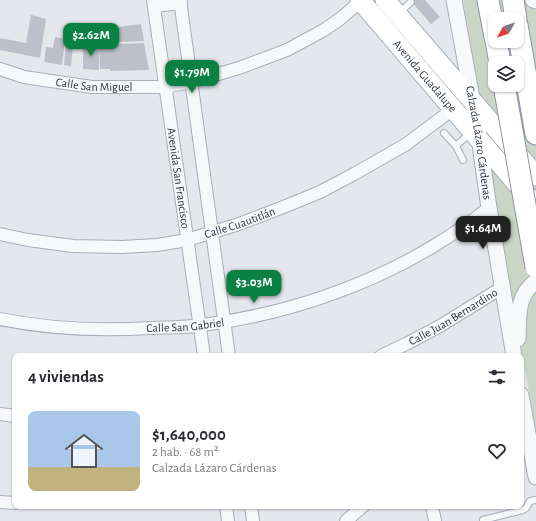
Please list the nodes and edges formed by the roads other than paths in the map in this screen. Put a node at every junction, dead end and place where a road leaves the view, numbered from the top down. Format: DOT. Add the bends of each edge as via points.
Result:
graph roads {
  1 [pos="385,0"];
  2 [pos="454,0"];
  3 [pos="488,0"];
  4 [pos="513,0"];
  5 [pos="533,0"];
  6 [pos="361,1"];
  7 [pos="536,1"];
  8 [pos="180,2"];
  9 [pos="412,2"];
  10 [pos="153,3"];
  11 [pos="490,12"];
  12 [pos="515,12"];
  13 [pos="398,14"];
  14 [pos="521,48"];
  15 [pos="0,69"];
  16 [pos="192,82"];
  17 [pos="165,87"];
  18 [pos="505,92"];
  19 [pos="472,100"];
  20 [pos="453,109"];
  21 [pos="444,133"];
  22 [pos="536,134"];
  23 [pos="476,136"];
  24 [pos="456,146"];
  25 [pos="463,160"];
  26 [pos="536,176"];
  27 [pos="536,206"];
  28 [pos="489,208"];
  29 [pos="212,232"];
  30 [pos="0,234"];
  31 [pos="187,240"];
  32 [pos="536,267"];
  33 [pos="536,281"];
  34 [pos="503,287"];
  35 [pos="0,319"];
  36 [pos="224,322"];
  37 [pos="200,326"];
  38 [pos="204,353"];
  39 [pos="229,353"];
  40 [pos="387,353"];
  41 [pos="514,353"];
  42 [pos="518,353"];
  43 [pos="524,411"];
  44 [pos="0,414"];
  45 [pos="12,416"];
  46 [pos="536,478"];
  47 [pos="536,500"];
  48 [pos="0,502"];
  49 [pos="12,503"];
  50 [pos="226,509"];
  51 [pos="251,509"];
  52 [pos="433,509"];
  53 [pos="359,513"];
  54 [pos="483,520"];
  55 [pos="228,521"];
  56 [pos="253,521"];
  57 [pos="346,521"];
  58 [pos="435,521"];
  1 -- 13 [label="main road, Avenida Guadalupe"];
  2 -- 19 [label="street, Calzada Lázaro Cárdenas"];
  3 -- 11 [label="highway"];
  4 -- 12 [label="highway"];
  5 -- 7 [label="street"];
  6 -- 16 [label="street, Calle San Miguel" via="324,30 287,50"];
  6 -- 20 [label="main road, Avenida Guadalupe"];
  8 -- 10 [label="street"];
  8 -- 16 [label="street"];
  9 -- 13 [label="lane"];
  10 -- 17 [label="street, Avenida San Francisco"];
  13 -- 19 [label="main road, Avenida Guadalupe"];
  14 -- 22 [label="highway"];
  15 -- 17 [label="street, Calle San Miguel" via="24,77 92,87"];
  16 -- 17 [label="street, Calle San Miguel"];
  16 -- 29 [label="street"];
  17 -- 31 [label="street, Avenida San Francisco"];
  18 -- 32 [label="highway, bridge"];
  19 -- 23 [label="street, Calzada Lázaro Cárdenas"];
  19 -- 26 [label="main road, Avenida Guadalupe"];
  20 -- 23 [label="main road, Avenida Guadalupe"];
  20 -- 29 [label="street, Calle Cuautitlán" via="405,145 320,192"];
  21 -- 24 [label="lane"];
  23 -- 24 [label="lane"];
  23 -- 27 [label="main road, Avenida Guadalupe"];
  23 -- 28 [label="street, Calzada Lázaro Cárdenas" via="481,152"];
  24 -- 25 [label="lane"];
  28 -- 34 [label="street, Calzada Lázaro Cárdenas"];
  28 -- 36 [label="street, Calle San Gabriel" via="436,245 366,280 295,306"];
  29 -- 31 [label="street, Calle Cuautitlán"];
  29 -- 36 [label="street"];
  30 -- 31 [label="street, Calle Cuautitlán" via="73,246 122,247"];
  31 -- 37 [label="street, Avenida San Francisco"];
  33 -- 42 [label="street" via="525,292 520,303"];
  34 -- 40 [label="street, Calle Juan Bernardino" via="440,326"];
  34 -- 41 [label="street, Calzada Lázaro Cárdenas"];
  35 -- 37 [label="street, Calle San Gabriel" via="84,329 124,330"];
  36 -- 37 [label="street, Calle San Gabriel"];
  36 -- 39 [label="street"];
  37 -- 38 [label="street, Avenida San Francisco"];
  43 -- 46 [label="street"];
  44 -- 45 [label="street"];
  47 -- 54 [label="lane" via="530,502 523,510"];
  48 -- 49 [label="street"];
  50 -- 55 [label="street"];
  51 -- 56 [label="street"];
  52 -- 58 [label="street"];
  53 -- 57 [label="street"];
}
